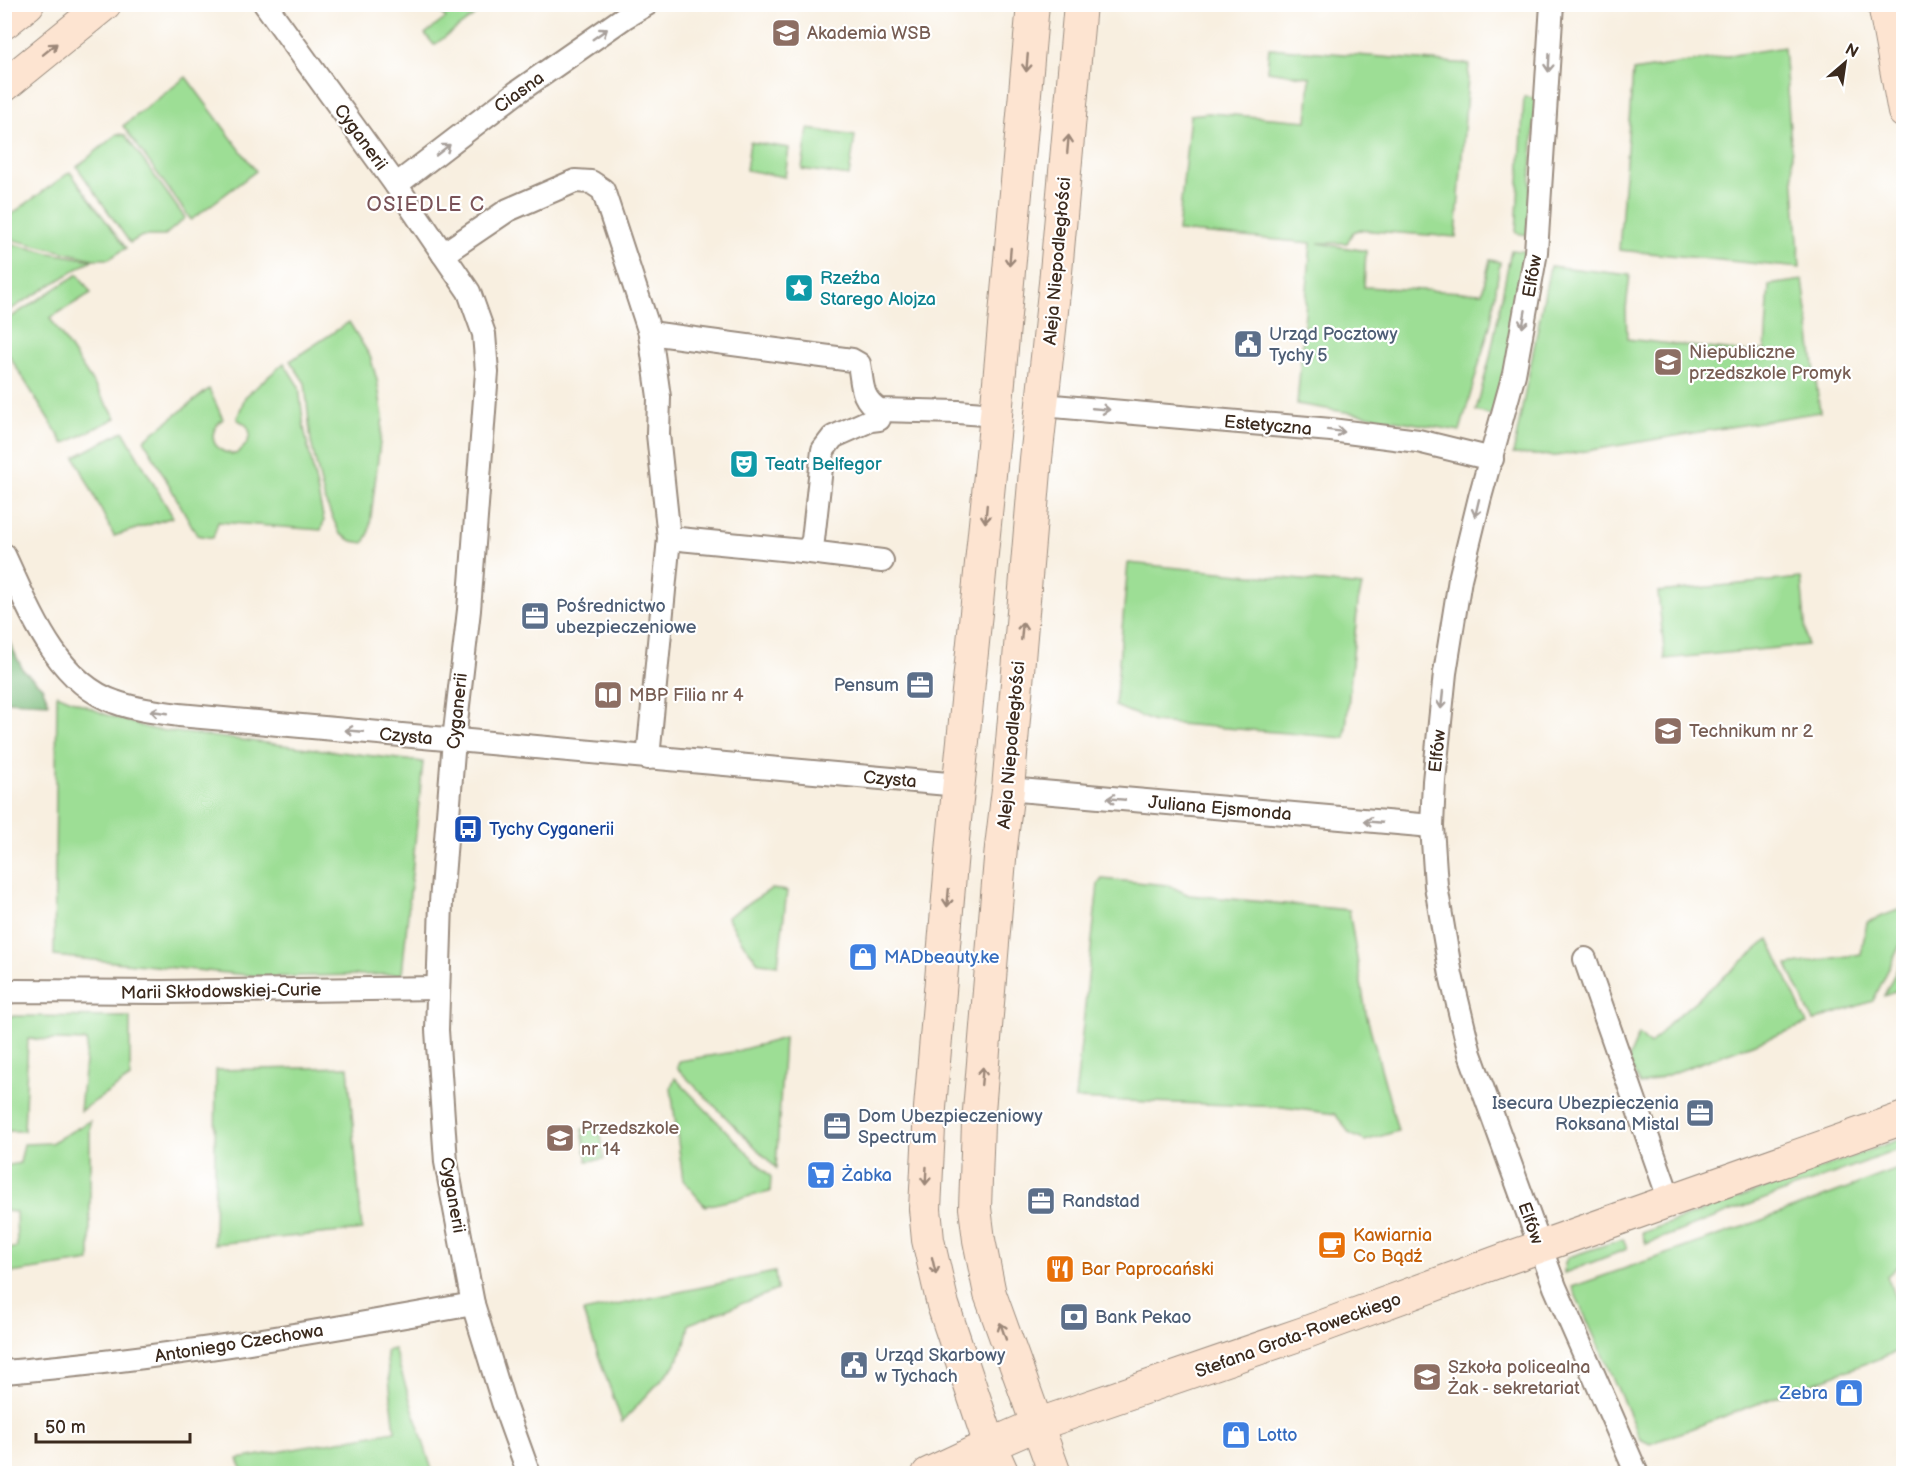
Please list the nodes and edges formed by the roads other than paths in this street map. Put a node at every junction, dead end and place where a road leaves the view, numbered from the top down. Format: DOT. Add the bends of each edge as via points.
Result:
graph roads {
  1 [pos="28,4"];
  2 [pos="105,4"];
  3 [pos="265,4"];
  4 [pos="647,4"];
  5 [pos="1033,4"];
  6 [pos="1080,4"];
  7 [pos="1552,4"];
  8 [pos="1884,4"];
  9 [pos="4,23"];
  10 [pos="4,86"];
  11 [pos="1904,112"];
  12 [pos="396,185"];
  13 [pos="443,254"];
  14 [pos="650,333"];
  15 [pos="1001,350"];
  16 [pos="1047,364"];
  17 [pos="1042,405"];
  18 [pos="996,415"];
  19 [pos="879,419"];
  20 [pos="1036,459"];
  21 [pos="1492,459"];
  22 [pos="991,463"];
  23 [pos="669,538"];
  24 [pos="802,551"];
  25 [pos="4,555"];
  26 [pos="882,561"];
  27 [pos="966,723"];
  28 [pos="454,740"];
  29 [pos="1012,740"];
  30 [pos="648,758"];
  31 [pos="959,785"];
  32 [pos="1008,789"];
  33 [pos="1432,826"];
  34 [pos="953,840"];
  35 [pos="1001,847"];
  36 [pos="1584,959"];
  37 [pos="438,988"];
  38 [pos="4,993"];
  39 [pos="1904,1118"];
  40 [pos="1670,1201"];
  41 [pos="1539,1247"];
  42 [pos="473,1304"];
  43 [pos="4,1372"];
  44 [pos="1036,1425"];
  45 [pos="990,1444"];
  46 [pos="529,1473"];
  47 [pos="928,1473"];
  48 [pos="1003,1473"];
  49 [pos="1055,1473"];
  50 [pos="1637,1473"];
  1 -- 9 [label="street"];
  10 -- 2 [label="street, one-way"];
  3 -- 12 [label="street, Cyganerii"];
  12 -- 4 [label="street, Ciasna, one-way" via="516,93"];
  5 -- 15 [label="street, one-way"];
  16 -- 6 [label="street, Aleja Niepodległości, one-way"];
  7 -- 21 [label="street, Elfów, one-way" via="1536,252 1514,374"];
  8 -- 11 [label="street"];
  12 -- 13 [label="street, Cyganerii"];
  13 -- 14 [label="street" via="508,210 575,182 591,182 603,190"];
  13 -- 28 [label="street, Cyganerii" via="469,292 484,334 487,372 469,610"];
  14 -- 18 [label="street" via="852,360 859,364 864,396 879,410"];
  14 -- 23 [label="street" via="659,396 658,434"];
  15 -- 16 [label="street" via="1015,344 1030,346 1041,353"];
  15 -- 18 [label="street"];
  16 -- 17 [label="street, Aleja Niepodległości"];
  17 -- 20 [label="street, Aleja Niepodległości"];
  17 -- 21 [label="street, Estetyczna, one-way" via="1331,430 1418,441"];
  18 -- 22 [label="street"];
  19 -- 24 [label="street" via="833,437 824,450 813,540"];
  20 -- 22 [label="street" via="1026,470 1013,474 1000,471"];
  29 -- 20 [label="street, Aleja Niepodległości, one-way"];
  21 -- 33 [label="street, Elfów, one-way" via="1458,591 1445,673"];
  22 -- 27 [label="street, one-way"];
  23 -- 24 [label="street"];
  23 -- 30 [label="street"];
  24 -- 26 [label="street"];
  28 -- 25 [label="street, Czysta, one-way" via="179,715 113,702 74,675 50,648"];
  27 -- 29 [label="street" via="982,715 996,716 1007,724"];
  27 -- 31 [label="street"];
  28 -- 30 [label="street, Czysta"];
  28 -- 37 [label="street, Cyganerii"];
  29 -- 32 [label="street, Aleja Niepodległości"];
  30 -- 31 [label="street, Czysta"];
  31 -- 34 [label="street"];
  33 -- 32 [label="street, Juliana Ejsmonda, one-way"];
  32 -- 35 [label="street, Aleja Niepodległości"];
  33 -- 41 [label="street, Elfów" via="1436,886 1470,1054"];
  34 -- 35 [label="street" via="962,852 977,858"];
  34 -- 45 [label="street, one-way" via="925,1209 943,1305"];
  44 -- 35 [label="street, Aleja Niepodległości, one-way" via="990,1294 975,1208 978,1123"];
  36 -- 40 [label="street"];
  37 -- 38 [label="street, Marii Skłodowskiej-Curie"];
  37 -- 42 [label="street, Cyganerii" via="446,1162"];
  39 -- 40 [label="street, Stefana Grota-Roweckiego"];
  40 -- 41 [label="street, Stefana Grota-Roweckiego"];
  41 -- 44 [label="street, Stefana Grota-Roweckiego" via="1305,1333"];
  41 -- 50 [label="street, Elfów"];
  42 -- 43 [label="street, Antoniego Czechowa" via="209,1349"];
  42 -- 46 [label="street, Cyganerii" via="502,1402"];
  44 -- 45 [label="street, Stefana Grota-Roweckiego"];
  44 -- 49 [label="street, Aleja Niepodległości"];
  45 -- 47 [label="street, Stefana Grota-Roweckiego"];
  45 -- 48 [label="street"];
}
